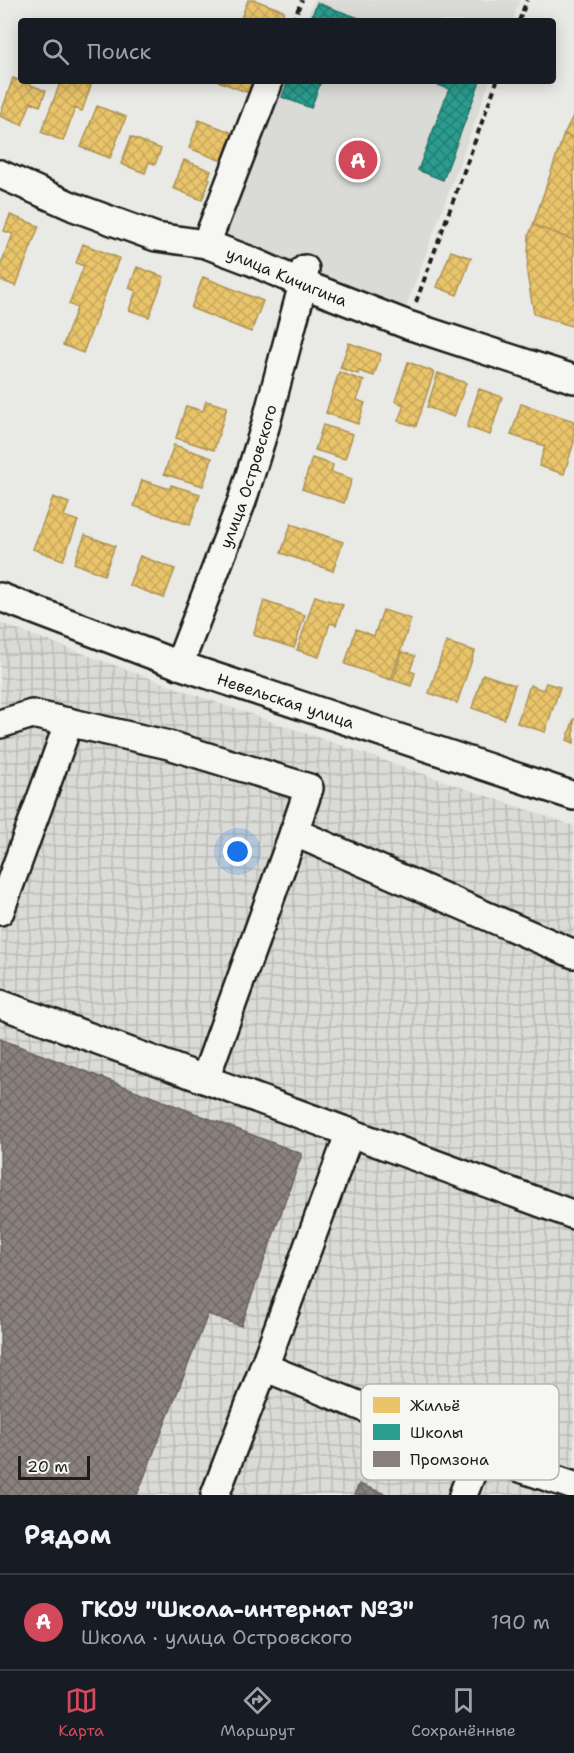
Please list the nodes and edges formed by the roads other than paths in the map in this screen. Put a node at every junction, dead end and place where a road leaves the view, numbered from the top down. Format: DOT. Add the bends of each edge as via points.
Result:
graph roads {
  1 [pos="268,84"];
  2 [pos="0,174"];
  3 [pos="206,243"];
  4 [pos="304,277"];
  5 [pos="574,379"];
  6 [pos="0,597"];
  7 [pos="179,665"];
  8 [pos="69,722"];
  9 [pos="0,724"];
  10 [pos="574,796"];
  11 [pos="294,832"];
  12 [pos="0,911"];
  13 [pos="574,954"];
  14 [pos="0,1004"];
  15 [pos="205,1079"];
  16 [pos="350,1132"];
  17 [pos="574,1215"];
  18 [pos="264,1367"];
  19 [pos="361,1406"];
  20 [pos="469,1480"];
  21 [pos="556,1480"];
  22 [pos="574,1486"];
  23 [pos="215,1495"];
  24 [pos="463,1495"];
  1 -- 3 [label="street"];
  2 -- 3 [label="street, улица Кичигина" via="156,237"];
  3 -- 4 [label="street, улица Кичигина"];
  4 -- 5 [label="street, улица Кичигина" via="408,325"];
  4 -- 7 [label="street, улица Островского" via="242,501"];
  6 -- 7 [label="street, Невельская улица"];
  7 -- 10 [label="street, Невельская улица"];
  8 -- 9 [label="street" via="32,714"];
  8 -- 11 [label="street" via="169,745 309,788"];
  8 -- 12 [label="street"];
  11 -- 13 [label="street"];
  11 -- 15 [label="street"];
  14 -- 15 [label="street"];
  15 -- 16 [label="street"];
  16 -- 17 [label="street"];
  16 -- 18 [label="street"];
  18 -- 19 [label="street"];
  18 -- 23 [label="street"];
  20 -- 24 [label="street"];
  21 -- 22 [label="street"];
}
